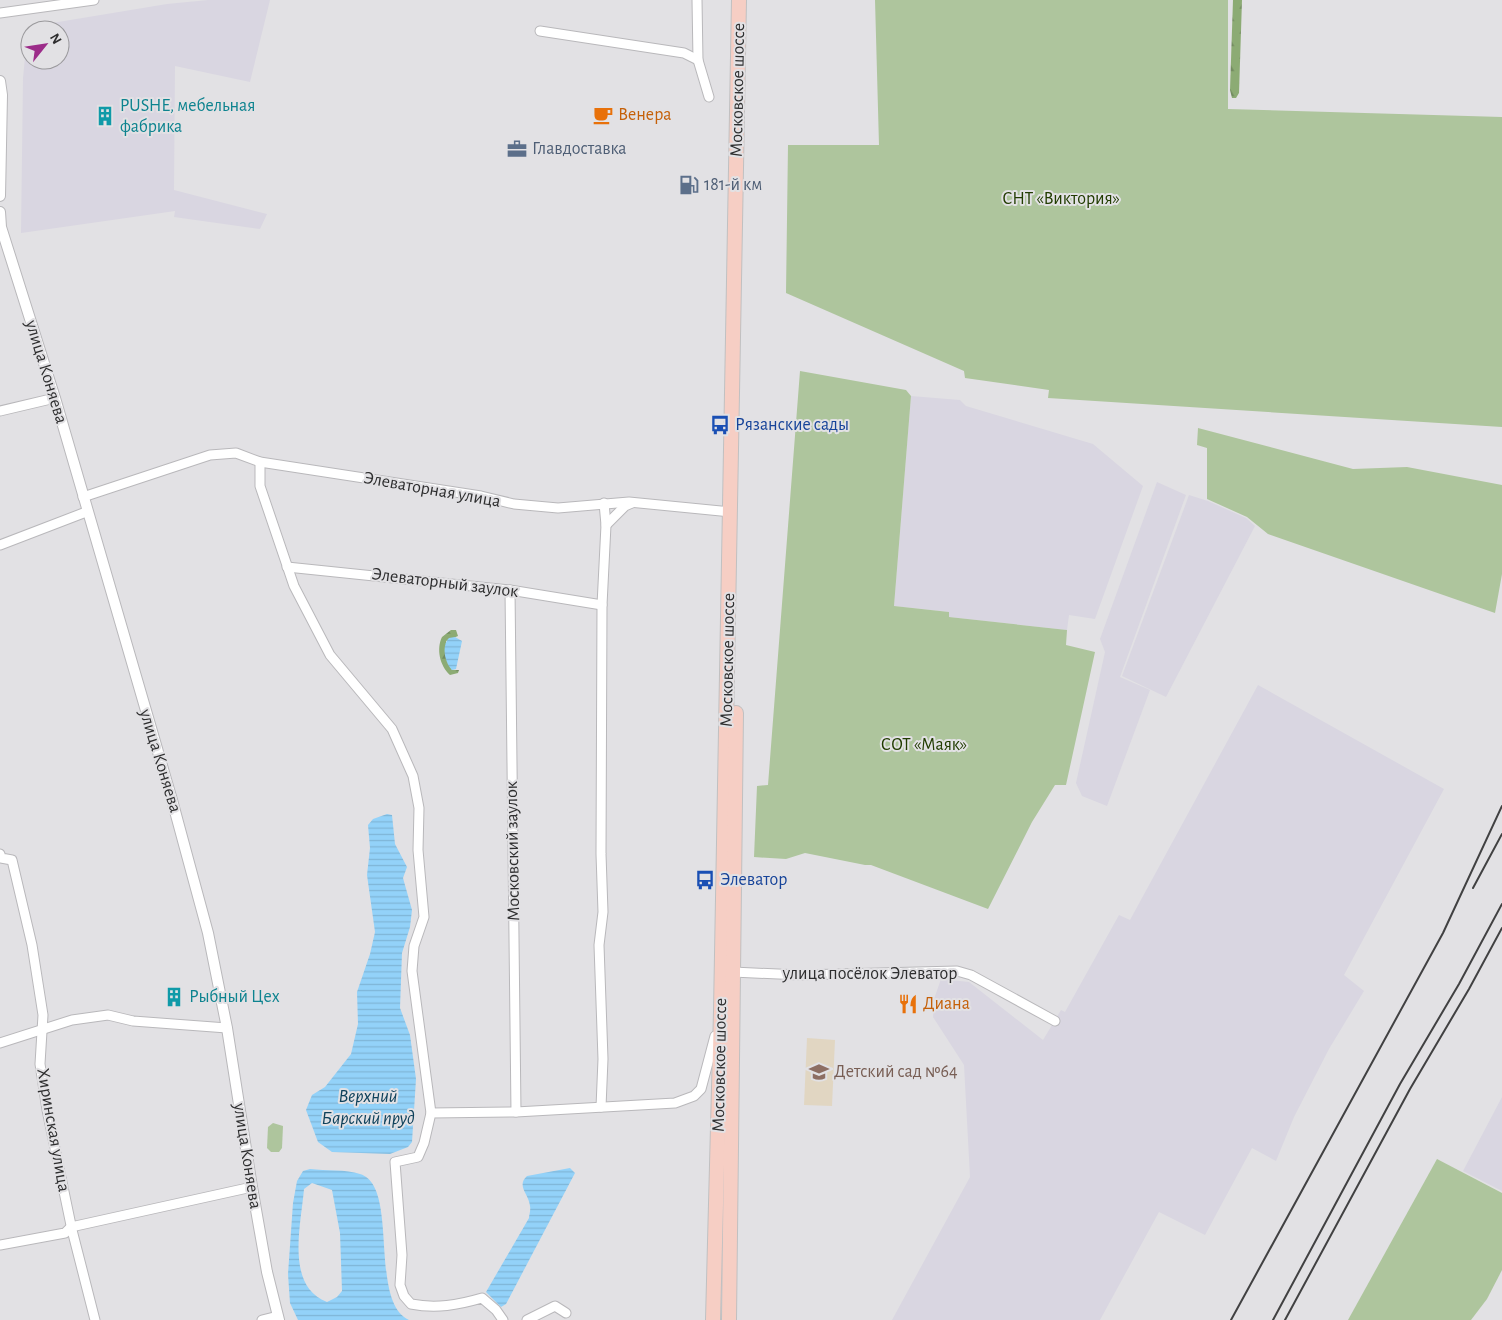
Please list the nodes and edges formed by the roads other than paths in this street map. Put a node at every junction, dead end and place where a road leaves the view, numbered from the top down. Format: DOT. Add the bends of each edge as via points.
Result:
graph roads {
  1 [pos="94,0"];
  2 [pos="697,0"];
  3 [pos="739,0"];
  4 [pos="746,0"];
  5 [pos="0,13"];
  6 [pos="540,31"];
  7 [pos="698,60"];
  8 [pos="0,81"];
  9 [pos="709,97"];
  10 [pos="0,196"];
  11 [pos="0,212"];
  12 [pos="55,398"];
  13 [pos="0,411"];
  14 [pos="260,462"];
  15 [pos="82,497"];
  16 [pos="633,502"];
  17 [pos="604,503"];
  18 [pos="86,512"];
  19 [pos="731,512"];
  20 [pos="606,525"];
  21 [pos="0,545"];
  22 [pos="287,567"];
  23 [pos="510,590"];
  24 [pos="602,605"];
  25 [pos="0,857"];
  26 [pos="733,972"];
  27 [pos="721,1011"];
  28 [pos="1054,1022"];
  29 [pos="42,1028"];
  30 [pos="227,1028"];
  31 [pos="0,1043"];
  32 [pos="601,1107"];
  33 [pos="516,1112"];
  34 [pos="431,1113"];
  35 [pos="252,1187"];
  36 [pos="71,1226"];
  37 [pos="0,1245"];
  38 [pos="566,1313"];
  39 [pos="279,1318"];
  40 [pos="95,1320"];
  41 [pos="262,1320"];
  42 [pos="503,1320"];
  43 [pos="527,1320"];
  44 [pos="713,1320"];
  45 [pos="729,1320"];
  1 -- 5 [label="street"];
  2 -- 7 [label="street"];
  3 -- 19 [label="highway, Московское шоссе"];
  4 -- 26 [label="highway, Московское шоссе"];
  6 -- 7 [label="street" via="684,53"];
  7 -- 9 [label="street"];
  8 -- 10 [label="street"];
  11 -- 12 [label="street, улица Коняева" via="1,227"];
  12 -- 13 [label="street"];
  12 -- 15 [label="street, улица Коняева"];
  14 -- 15 [label="street, Элеваторная улица" via="236,453 210,455"];
  14 -- 17 [label="street, Элеваторная улица" via="481,496 514,504 558,508"];
  14 -- 22 [label="street" via="260,486"];
  15 -- 18 [label="street, улица Коняева"];
  16 -- 17 [label="street, Элеваторная улица"];
  16 -- 19 [label="street, Элеваторная улица"];
  16 -- 20 [label="street"];
  17 -- 20 [label="street"];
  18 -- 21 [label="street"];
  18 -- 30 [label="street, улица Коняева" via="177,819 208,933"];
  19 -- 27 [label="highway, Московское шоссе"];
  20 -- 24 [label="street"];
  22 -- 23 [label="street, Элеваторный заулок"];
  22 -- 34 [label="street" via="330,655 392,729 413,776 424,916 414,946 412,971"];
  23 -- 24 [label="street, Элеваторный заулок"];
  23 -- 33 [label="street, Московский заулок"];
  24 -- 32 [label="street"];
  25 -- 29 [label="street, Хиринская улица" via="12,860 42,1006"];
  26 -- 28 [label="street, улица посёлок Элеватор" via="800,975 957,971 971,975"];
  26 -- 45 [label="highway, Московское шоссе"];
  27 -- 32 [label="street" via="708,1067 701,1089 694,1096 675,1103"];
  27 -- 44 [label="highway, Московское шоссе"];
  29 -- 30 [label="street" via="108,1015 133,1021"];
  29 -- 31 [label="street"];
  29 -- 36 [label="street, Хиринская улица" via="40,1064"];
  30 -- 35 [label="street, улица Коняева"];
  32 -- 33 [label="street"];
  33 -- 34 [label="street"];
  34 -- 42 [label="street" via="418,1157 395,1162 402,1255 400,1285 411,1304 429,1308 482,1298"];
  35 -- 36 [label="street"];
  35 -- 39 [label="street, улица Коняева"];
  36 -- 37 [label="street" via="65,1233"];
  36 -- 40 [label="street, Хиринская улица"];
  38 -- 43 [label="street" via="555,1306"];
  39 -- 41 [label="street"];
}
